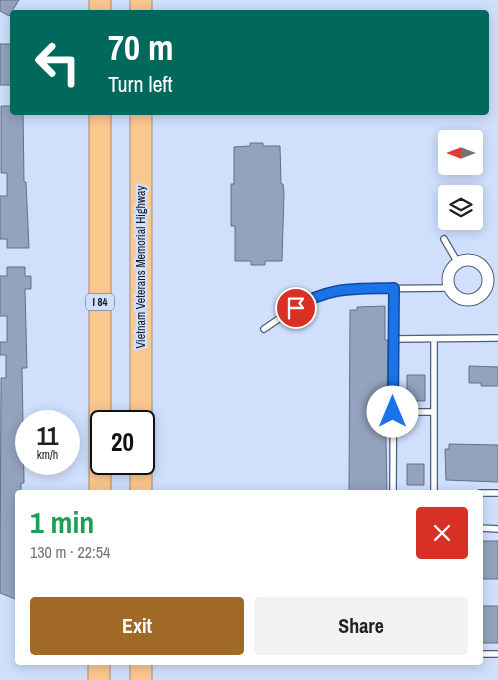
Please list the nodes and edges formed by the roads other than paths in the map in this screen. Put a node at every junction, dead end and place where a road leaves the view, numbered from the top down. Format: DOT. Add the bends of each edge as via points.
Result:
graph roads {
  1 [pos="100,115"];
  2 [pos="141,115"];
  3 [pos="444,239"];
  4 [pos="458,262"];
  5 [pos="493,280"];
  6 [pos="394,288"];
  7 [pos="449,288"];
  8 [pos="264,329"];
  9 [pos="498,338"];
  10 [pos="394,339"];
  11 [pos="434,339"];
  12 [pos="141,410"];
  13 [pos="393,412"];
  14 [pos="434,412"];
  15 [pos="141,475"];
  16 [pos="100,490"];
  17 [pos="141,490"];
  18 [pos="393,490"];
  19 [pos="434,490"];
  20 [pos="483,493"];
  21 [pos="498,493"];
  22 [pos="483,528"];
  23 [pos="498,529"];
  24 [pos="483,654"];
  25 [pos="498,654"];
  26 [pos="100,665"];
  27 [pos="141,665"];
  28 [pos="100,680"];
  29 [pos="141,680"];
  1 -- 16 [label="highway, I 84"];
  2 -- 12 [label="highway, Vietnam Veterans Memorial Highway"];
  3 -- 4 [label="lane"];
  4 -- 5 [label="street" via="478,263"];
  4 -- 7 [label="street" via="448,277"];
  5 -- 7 [label="street" via="484,293 472,300 458,298"];
  6 -- 7 [label="lane"];
  6 -- 8 [label="lane" via="343,289 311,297"];
  6 -- 10 [label="lane"];
  9 -- 11 [label="lane"];
  10 -- 11 [label="lane"];
  10 -- 13 [label="lane"];
  11 -- 14 [label="lane"];
  13 -- 14 [label="lane"];
  13 -- 18 [label="lane"];
  14 -- 19 [label="lane"];
  15 -- 17 [label="highway"];
  20 -- 21 [label="lane"];
  22 -- 23 [label="lane"];
  24 -- 25 [label="lane"];
  26 -- 28 [label="highway"];
  27 -- 29 [label="highway"];
}
